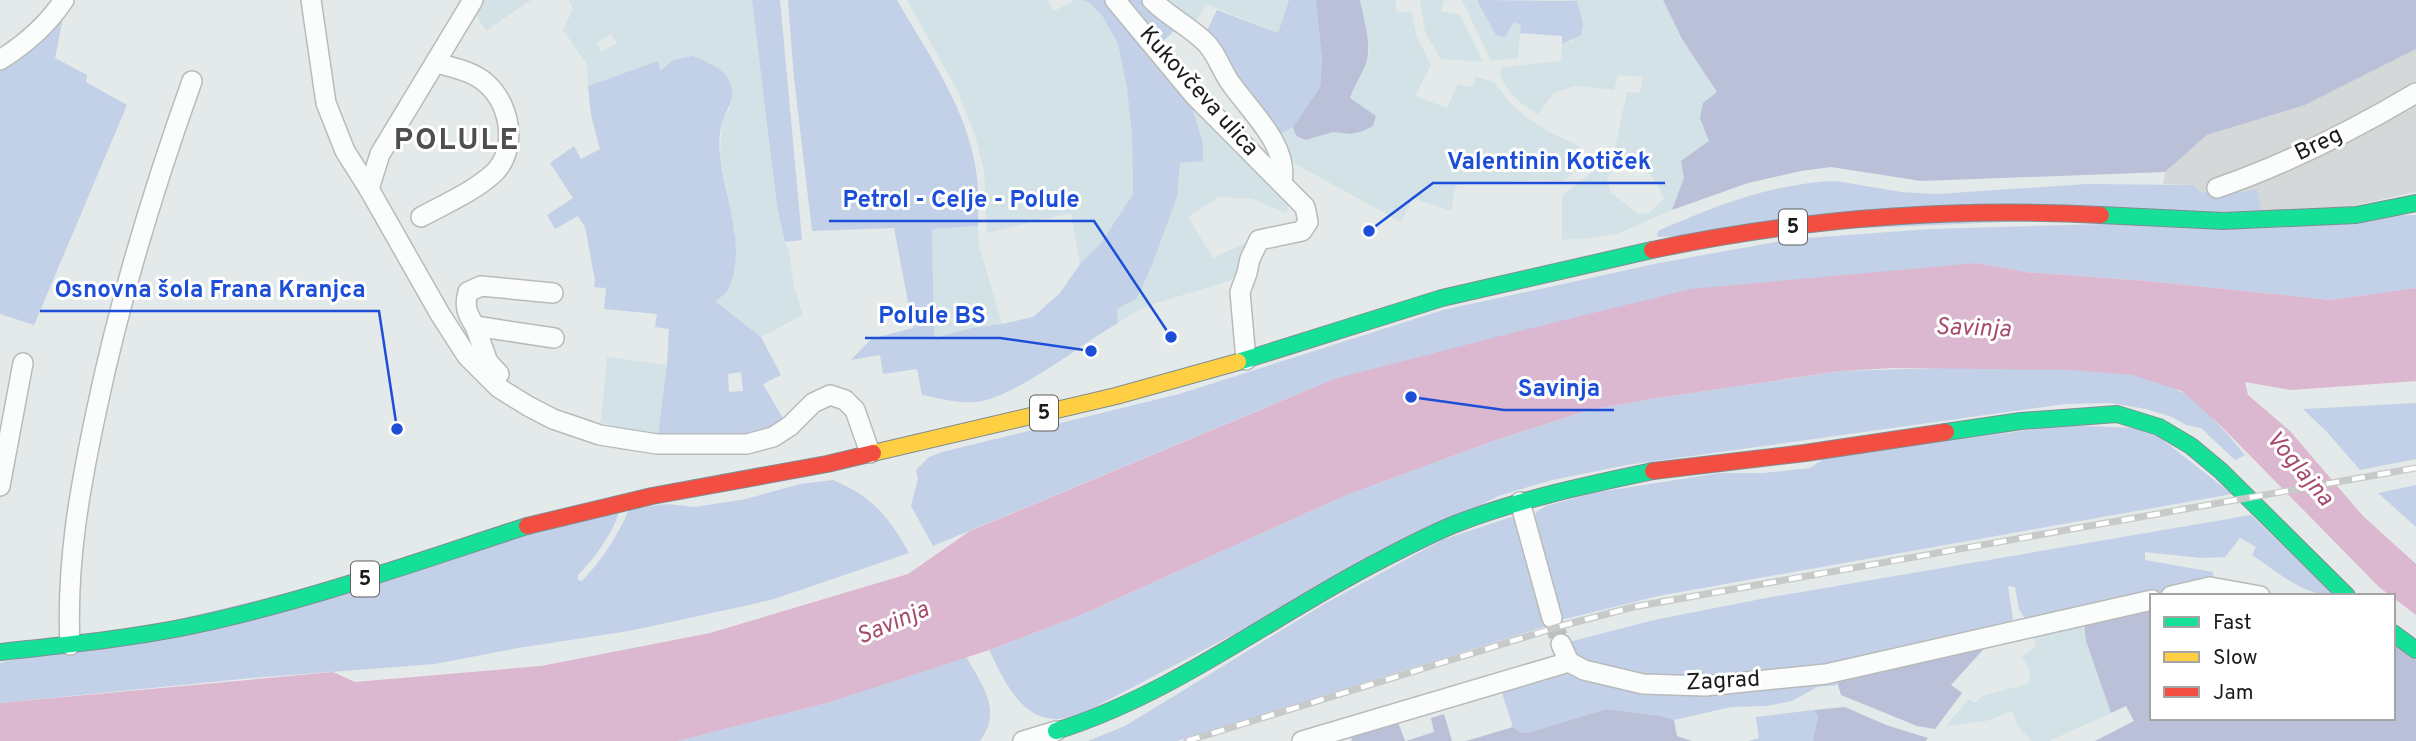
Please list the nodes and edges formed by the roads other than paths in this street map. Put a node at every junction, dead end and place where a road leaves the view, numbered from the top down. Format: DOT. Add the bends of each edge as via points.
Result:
graph roads {
  1 [pos="64,0"];
  2 [pos="311,0"];
  3 [pos="474,0"];
  4 [pos="1115,0"];
  5 [pos="1152,0"];
  6 [pos="0,60"];
  7 [pos="437,63"];
  8 [pos="192,81"];
  9 [pos="2416,93"];
  10 [pos="1282,182"];
  11 [pos="2217,188"];
  12 [pos="369,189"];
  13 [pos="2416,203"];
  14 [pos="421,218"];
  15 [pos="552,293"];
  16 [pos="475,326"];
  17 [pos="554,338"];
  18 [pos="1245,360"];
  19 [pos="23,363"];
  20 [pos="553,419"];
  21 [pos="870,453"];
  22 [pos="0,486"];
  23 [pos="1520,502"];
  24 [pos="2180,594"];
  25 [pos="2249,594"];
  26 [pos="2345,594"];
  27 [pos="2150,600"];
  28 [pos="1552,618"];
  29 [pos="2395,634"];
  30 [pos="70,645"];
  31 [pos="2416,650"];
  32 [pos="0,652"];
  33 [pos="1056,731"];
  34 [pos="1023,741"];
  35 [pos="1302,741"];
  1 -- 6 [label="street" via="19,48"];
  2 -- 12 [label="street" via="326,103 345,151"];
  3 -- 7 [label="street"];
  4 -- 10 [label="street, Kukovčeva ulica" via="1194,95"];
  5 -- 10 [label="street, Kukovčeva ulica" via="1205,40 1216,55 1278,151 1284,170"];
  7 -- 12 [label="street" via="380,154"];
  7 -- 14 [label="street" via="468,71 499,97 509,148 496,171"];
  8 -- 30 [label="street" via="134,255 103,380 81,482 68,598"];
  9 -- 11 [label="street, Breg" via="2328,142"];
  10 -- 18 [label="street, Kukovčeva ulica" via="1305,207 1308,222 1302,231 1259,240 1250,259 1240,292"];
  12 -- 20 [label="street" via="467,356 499,388"];
  13 -- 18 [label="main road, 5" via="2356,215 2236,221 2051,212 1898,216 1770,229 1655,249 1442,298"];
  15 -- 16 [label="street" via="474,289 465,302"];
  16 -- 17 [label="street"];
  16 -- 20 [label="street" via="488,362 503,378 533,396"];
  18 -- 21 [label="main road, 5" via="1116,396"];
  19 -- 22 [label="street"];
  20 -- 21 [label="street" via="627,441 747,444 773,437 830,396 845,400 855,410"];
  21 -- 30 [label="main road, 5" via="537,523 331,590 190,626"];
  23 -- 26 [label="main road" via="1652,471 2021,421 2117,414 2159,428 2191,446"];
  23 -- 28 [label="street"];
  23 -- 33 [label="main road" via="1456,524 1379,561 1154,691"];
  24 -- 25 [label="street" via="2210,587"];
  27 -- 35 [label="street, Zagrad" via="1826,674 1705,686 1643,684 1584,670 1565,653"];
  29 -- 31 [label="main road"];
  30 -- 32 [label="main road, 5"];
  33 -- 34 [label="street"];
}
